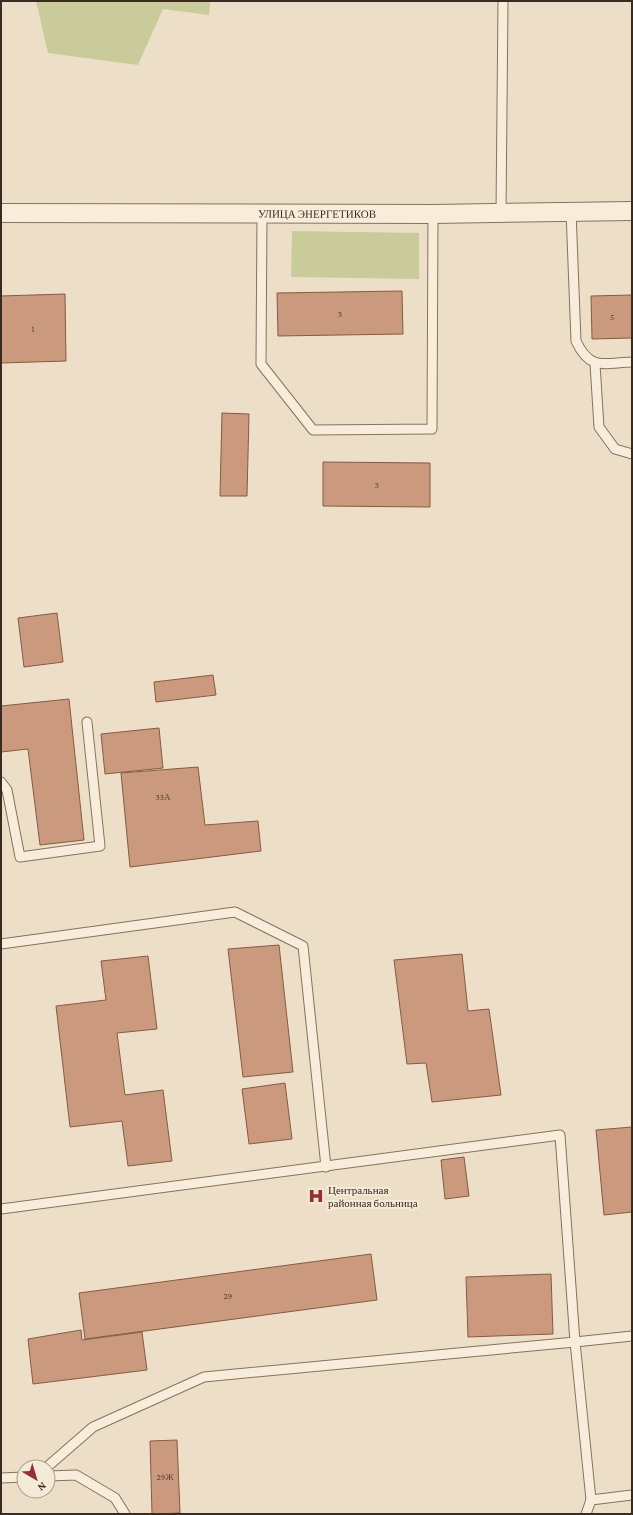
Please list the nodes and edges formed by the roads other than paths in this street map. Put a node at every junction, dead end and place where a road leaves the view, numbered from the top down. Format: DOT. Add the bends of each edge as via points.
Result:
graph roads {
  1 [pos="503,1"];
  2 [pos="571,211"];
  3 [pos="632,211"];
  4 [pos="501,212"];
  5 [pos="1,213"];
  6 [pos="262,214"];
  7 [pos="433,214"];
  8 [pos="632,362"];
  9 [pos="595,364"];
  10 [pos="632,454"];
  11 [pos="87,722"];
  12 [pos="1,782"];
  13 [pos="1,944"];
  14 [pos="326,1167"];
  15 [pos="1,1209"];
  16 [pos="632,1336"];
  17 [pos="575,1342"];
  18 [pos="56,1459"];
  19 [pos="56,1476"];
  20 [pos="16,1477"];
  21 [pos="1,1478"];
  22 [pos="632,1495"];
  23 [pos="591,1500"];
  24 [pos="125,1514"];
  25 [pos="586,1514"];
  1 -- 4 [label="lane"];
  2 -- 3 [label="street, УЛИЦА ЭНЕРГЕТИКОВ"];
  2 -- 4 [label="street, УЛИЦА ЭНЕРГЕТИКОВ"];
  2 -- 9 [label="lane" via="576,341 582,355"];
  4 -- 7 [label="street, УЛИЦА ЭНЕРГЕТИКОВ"];
  5 -- 6 [label="street, УЛИЦА ЭНЕРГЕТИКОВ"];
  6 -- 7 [label="street, УЛИЦА ЭНЕРГЕТИКОВ"];
  6 -- 7 [label="lane" via="261,364 313,430 432,429"];
  8 -- 9 [label="lane"];
  9 -- 10 [label="lane" via="599,427 615,449"];
  11 -- 12 [label="lane" via="100,846 20,857 7,790"];
  13 -- 14 [label="lane" via="235,912 303,946"];
  14 -- 15 [label="lane"];
  14 -- 17 [label="lane" via="560,1135"];
  16 -- 17 [label="lane"];
  17 -- 18 [label="lane" via="204,1376 93,1427"];
  17 -- 23 [label="lane"];
  19 -- 24 [label="lane" via="76,1475 115,1498"];
  20 -- 21 [label="lane"];
  22 -- 23 [label="lane"];
  23 -- 25 [label="lane"];
}
